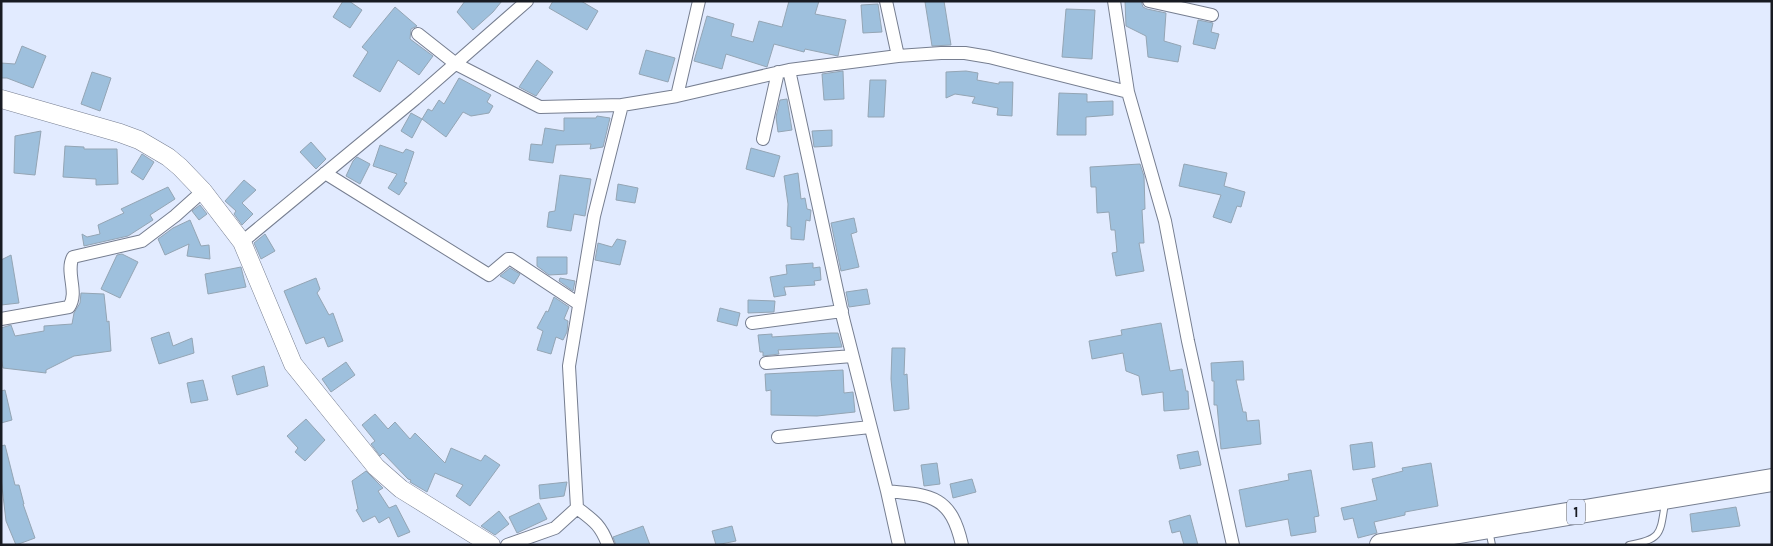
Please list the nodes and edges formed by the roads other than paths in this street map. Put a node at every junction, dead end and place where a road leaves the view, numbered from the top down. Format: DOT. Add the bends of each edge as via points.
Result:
graph roads {
  1 [pos="527,1"];
  2 [pos="699,1"];
  3 [pos="886,1"];
  4 [pos="1114,1"];
  5 [pos="1149,1"];
  6 [pos="1212,15"];
  7 [pos="418,34"];
  8 [pos="898,56"];
  9 [pos="456,64"];
  10 [pos="784,71"];
  11 [pos="1128,92"];
  12 [pos="677,96"];
  13 [pos="1,99"];
  14 [pos="622,105"];
  15 [pos="763,139"];
  16 [pos="325,174"];
  17 [pos="203,191"];
  18 [pos="242,242"];
  19 [pos="579,304"];
  20 [pos="842,311"];
  21 [pos="1,319"];
  22 [pos="752,323"];
  23 [pos="852,356"];
  24 [pos="766,363"];
  25 [pos="870,427"];
  26 [pos="778,437"];
  27 [pos="1772,480"];
  28 [pos="887,491"];
  29 [pos="1666,497"];
  30 [pos="577,508"];
  31 [pos="1490,536"];
  32 [pos="486,544"];
  33 [pos="1395,544"];
  34 [pos="507,545"];
  35 [pos="608,545"];
  36 [pos="899,545"];
  37 [pos="962,545"];
  38 [pos="1233,545"];
  39 [pos="1629,545"];
  1 -- 9 [label="street"];
  2 -- 12 [label="street"];
  3 -- 8 [label="street"];
  4 -- 11 [label="street"];
  5 -- 6 [label="street"];
  7 -- 9 [label="street"];
  8 -- 10 [label="street"];
  8 -- 11 [label="street" via="977,54"];
  9 -- 14 [label="street" via="540,107"];
  9 -- 16 [label="street"];
  10 -- 12 [label="street"];
  10 -- 15 [label="street"];
  10 -- 20 [label="street"];
  11 -- 38 [label="street" via="1165,221"];
  12 -- 14 [label="street"];
  13 -- 17 [label="street" via="138,140 168,157"];
  14 -- 19 [label="street" via="594,216"];
  16 -- 18 [label="street"];
  16 -- 19 [label="street" via="489,275 510,259"];
  17 -- 18 [label="street"];
  17 -- 21 [label="street" via="142,241 73,257 73,298 69,306"];
  18 -- 32 [label="street" via="292,364 392,483"];
  19 -- 30 [label="street" via="569,372"];
  20 -- 22 [label="street"];
  20 -- 23 [label="street"];
  23 -- 24 [label="street"];
  23 -- 25 [label="street"];
  25 -- 26 [label="street"];
  25 -- 28 [label="street"];
  27 -- 29 [label="highway, 1"];
  28 -- 36 [label="street"];
  28 -- 37 [label="street" via="921,495 943,503 952,515"];
  29 -- 31 [label="highway, 1"];
  29 -- 39 [label="lane" via="1655,538"];
  30 -- 34 [label="street" via="553,529"];
  30 -- 35 [label="street" via="598,524"];
  31 -- 33 [label="highway, 1"];
}
